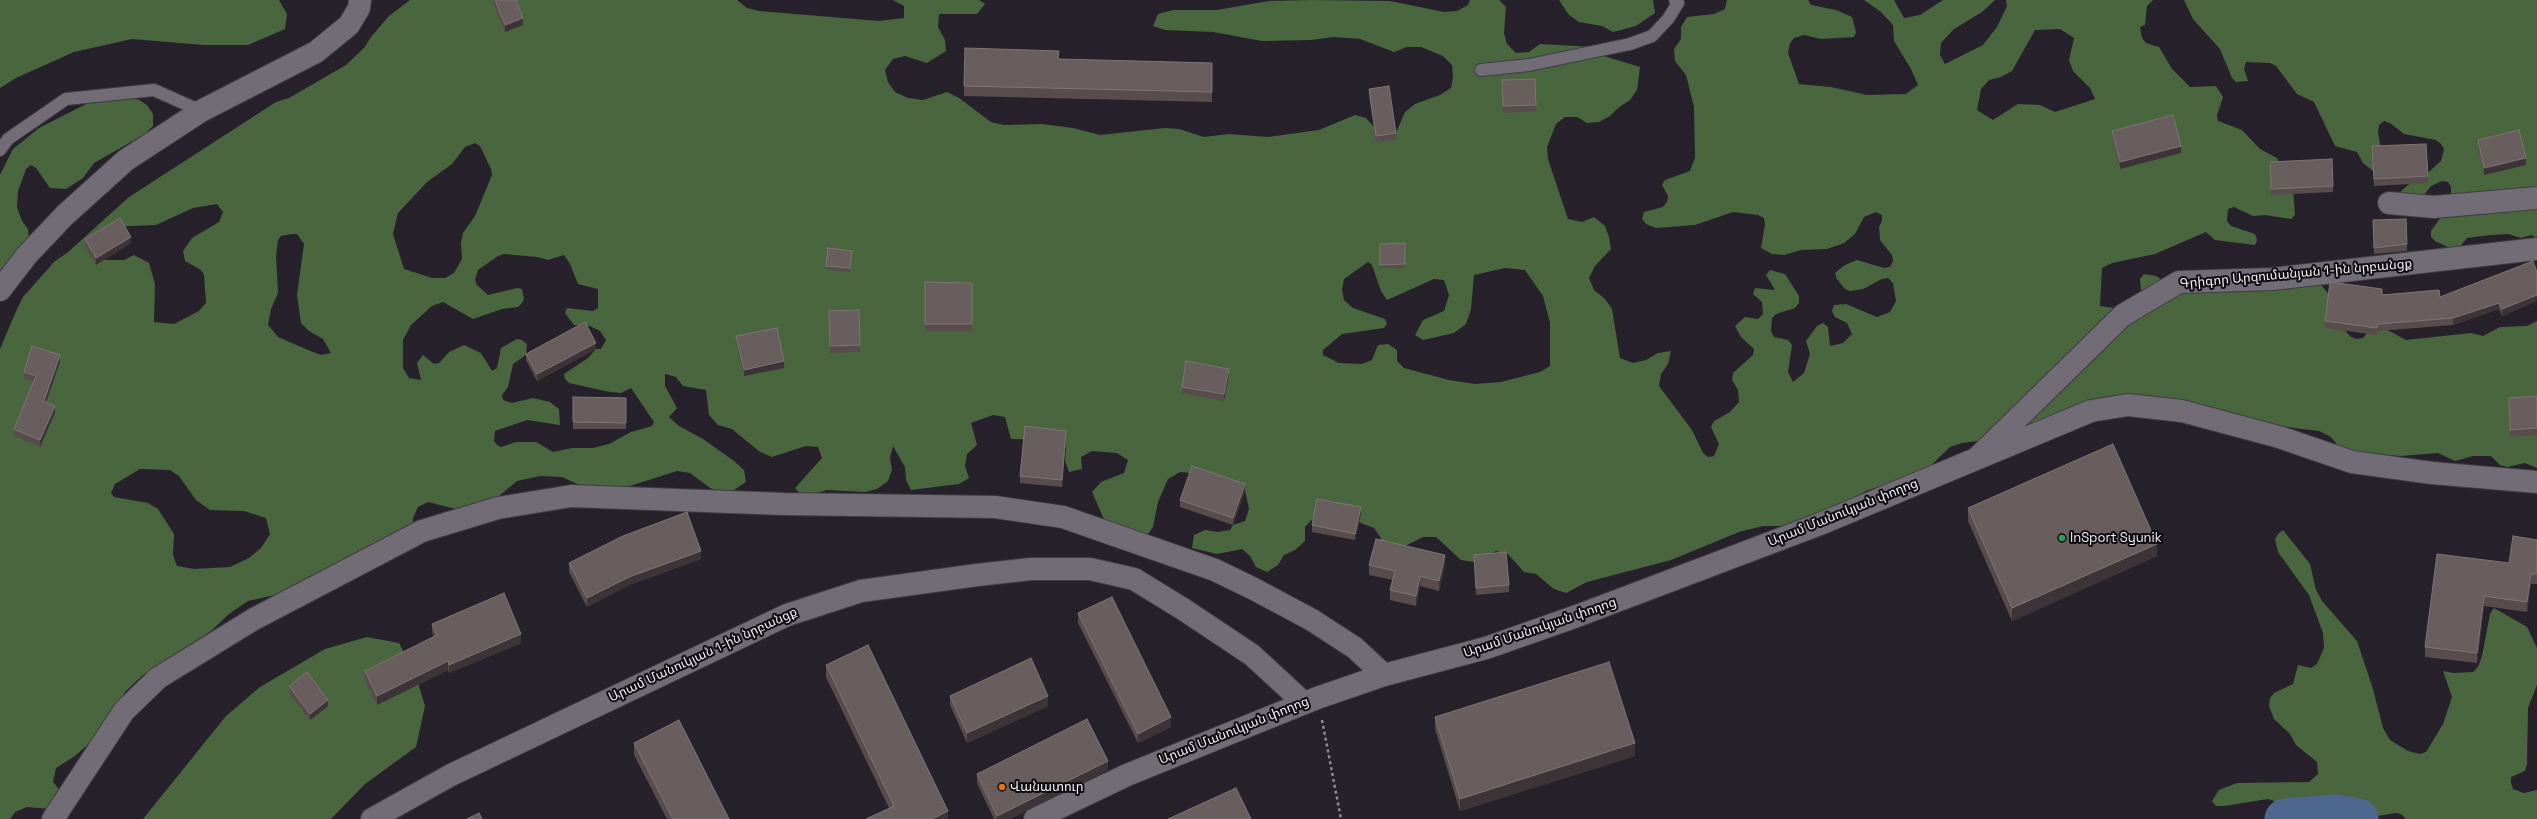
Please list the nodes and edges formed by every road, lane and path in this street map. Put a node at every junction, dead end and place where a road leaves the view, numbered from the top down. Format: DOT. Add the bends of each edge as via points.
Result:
graph roads {
  1 [pos="360,0"];
  2 [pos="1680,1"];
  3 [pos="1481,70"];
  4 [pos="201,111"];
  5 [pos="0,150"];
  6 [pos="2537,198"];
  7 [pos="2389,203"];
  8 [pos="2537,249"];
  9 [pos="0,290"];
  10 [pos="1977,458"];
  11 [pos="2537,482"];
  12 [pos="1384,675"];
  13 [pos="1311,700"];
  14 [pos="53,819"];
  15 [pos="372,819"];
  16 [pos="1035,819"];
  17 [pos="1341,819"];
  1 -- 4 [label="street" via="359,8 349,25 316,52"];
  2 -- 3 [label="lane" via="1668,20 1652,36 1630,44 1529,65"];
  4 -- 5 [label="lane" via="154,90 66,99 8,140"];
  4 -- 9 [label="street" via="126,160 64,215 27,254"];
  6 -- 7 [label="street" via="2434,207"];
  8 -- 10 [label="street, Գրիգոր Արզումանյան 1-ին նրբանցք" via="2272,279 2179,282 2123,315"];
  10 -- 11 [label="street, Արամ Մանուկյան փողոց" via="2091,411 2128,405 2189,413 2280,437 2352,462 2432,473"];
  10 -- 12 [label="street, Արամ Մանուկյան փողոց" via="1820,524 1577,616 1486,648"];
  12 -- 13 [label="street, Արամ Մանուկյան փողոց"];
  12 -- 14 [label="street" via="1355,648 1312,620 1254,588 1215,570 1064,517 995,507 784,504 571,496 498,508 422,531 254,619 158,678 124,711"];
  13 -- 15 [label="street, Արամ Մանուկյան 1-ին նրբանցք" via="1183,609 1134,580 1090,569 1031,569 977,575 861,591 787,615 458,771"];
  13 -- 16 [label="street, Արամ Մանուկյան փողոց" via="1127,775"];
  13 -- 17 [label="path"];
}
